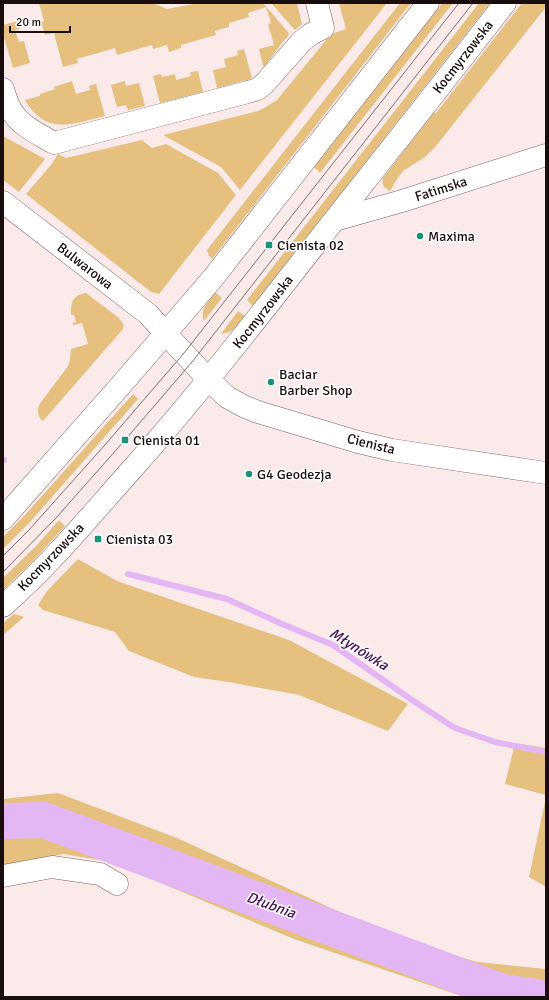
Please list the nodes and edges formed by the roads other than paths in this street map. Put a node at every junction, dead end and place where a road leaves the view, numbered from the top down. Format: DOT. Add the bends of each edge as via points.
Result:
graph roads {
  1 [pos="317,3"];
  2 [pos="428,3"];
  3 [pos="505,3"];
  4 [pos="3,89"];
  5 [pos="546,155"];
  6 [pos="3,202"];
  7 [pos="335,220"];
  8 [pos="165,334"];
  9 [pos="209,380"];
  10 [pos="546,473"];
  11 [pos="3,519"];
  12 [pos="3,606"];
  13 [pos="3,876"];
  14 [pos="117,884"];
  1 -- 4 [label="main road" via="323,28 302,41 264,84 248,92 54,143 16,117 11,111"];
  2 -- 8 [label="main road" via="213,278"];
  3 -- 7 [label="main road, Kocmyrzowska"];
  5 -- 7 [label="main road, Fatimska"];
  6 -- 8 [label="main road, Bulwarowa" via="148,314"];
  7 -- 9 [label="main road, Kocmyrzowska"];
  8 -- 9 [label="main road, Bulwarowa"];
  8 -- 11 [label="main road"];
  9 -- 10 [label="main road, Cienista" via="227,397 243,406 358,442 392,450"];
  9 -- 12 [label="main road, Kocmyrzowska" via="84,524"];
  13 -- 14 [label="main road" via="52,867 100,874"];
}
